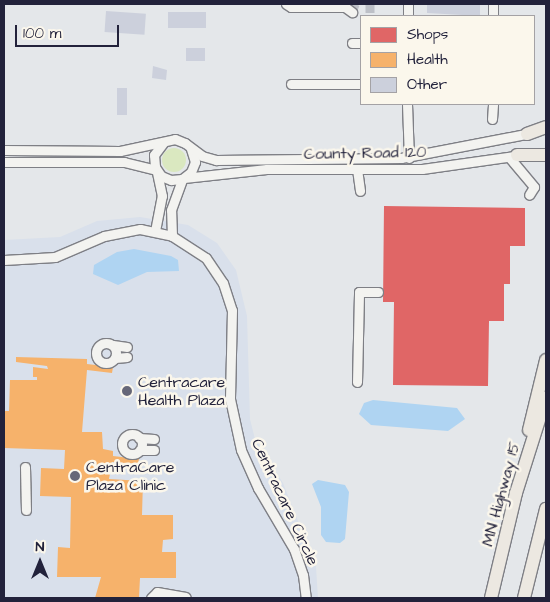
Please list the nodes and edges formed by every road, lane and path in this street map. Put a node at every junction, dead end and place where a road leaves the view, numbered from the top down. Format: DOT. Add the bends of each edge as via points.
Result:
graph roads {
  1 [pos="286,4"];
  2 [pos="352,12"];
  3 [pos="291,84"];
  4 [pos="360,84"];
  5 [pos="407,105"];
  6 [pos="493,105"];
  7 [pos="492,119"];
  8 [pos="546,129"];
  9 [pos="527,134"];
  10 [pos="164,142"];
  11 [pos="190,146"];
  12 [pos="4,150"];
  13 [pos="546,153"];
  14 [pos="513,156"];
  15 [pos="409,158"];
  16 [pos="4,162"];
  17 [pos="357,169"];
  18 [pos="157,171"];
  19 [pos="183,179"];
  20 [pos="360,191"];
  21 [pos="529,195"];
  22 [pos="155,231"];
  23 [pos="172,236"];
  24 [pos="4,260"];
  25 [pos="378,292"];
  26 [pos="113,346"];
  27 [pos="127,347"];
  28 [pos="127,357"];
  29 [pos="115,358"];
  30 [pos="546,360"];
  31 [pos="358,382"];
  32 [pos="546,398"];
  33 [pos="139,438"];
  34 [pos="154,439"];
  35 [pos="140,450"];
  36 [pos="154,450"];
  37 [pos="25,467"];
  38 [pos="515,499"];
  39 [pos="546,509"];
  40 [pos="26,510"];
  41 [pos="546,533"];
  42 [pos="186,597"];
  43 [pos="151,598"];
  44 [pos="306,598"];
  45 [pos="491,598"];
  46 [pos="524,598"];
  1 -- 2 [label="street" via="291,7 345,7"];
  3 -- 4 [label="street"];
  5 -- 15 [label="street"];
  6 -- 7 [label="street"];
  8 -- 9 [label="highway"];
  9 -- 15 [label="street, County Road 120"];
  10 -- 11 [label="street" via="180,140"];
  10 -- 12 [label="street" via="120,151"];
  10 -- 18 [label="street" via="154,155"];
  11 -- 15 [label="street, County Road 120" via="202,156 216,160"];
  11 -- 19 [label="street" via="195,162"];
  13 -- 14 [label="highway"];
  14 -- 17 [label="street, County Road 120" via="422,169"];
  14 -- 21 [label="street" via="534,187"];
  16 -- 18 [label="street" via="124,162 142,164"];
  17 -- 19 [label="street, County Road 120" via="234,170"];
  17 -- 20 [label="street"];
  18 -- 19 [label="street" via="171,180"];
  18 -- 22 [label="street" via="162,196"];
  19 -- 23 [label="street" via="171,210"];
  22 -- 23 [label="street, Centracare Circle"];
  22 -- 24 [label="street, Centracare Circle" via="115,233 56,257"];
  23 -- 44 [label="street, Centracare Circle" via="206,258 229,297 233,325 230,399 241,450 258,488 294,549 303,575"];
  25 -- 31 [label="street" via="358,292"];
  26 -- 27 [label="street"];
  26 -- 29 [label="street"];
  26 -- 29 [label="street" via="104,343 96,352 103,362"];
  28 -- 29 [label="street"];
  30 -- 38 [label="highway"];
  32 -- 38 [label="highway, MN Highway 15"];
  33 -- 34 [label="street"];
  33 -- 35 [label="street"];
  33 -- 35 [label="street" via="130,435 122,443 128,453"];
  35 -- 36 [label="street"];
  37 -- 40 [label="street"];
  38 -- 45 [label="highway, MN Highway 15"];
  39 -- 46 [label="highway"];
  41 -- 46 [label="highway"];
  42 -- 43 [label="street" via="157,592"];
}
